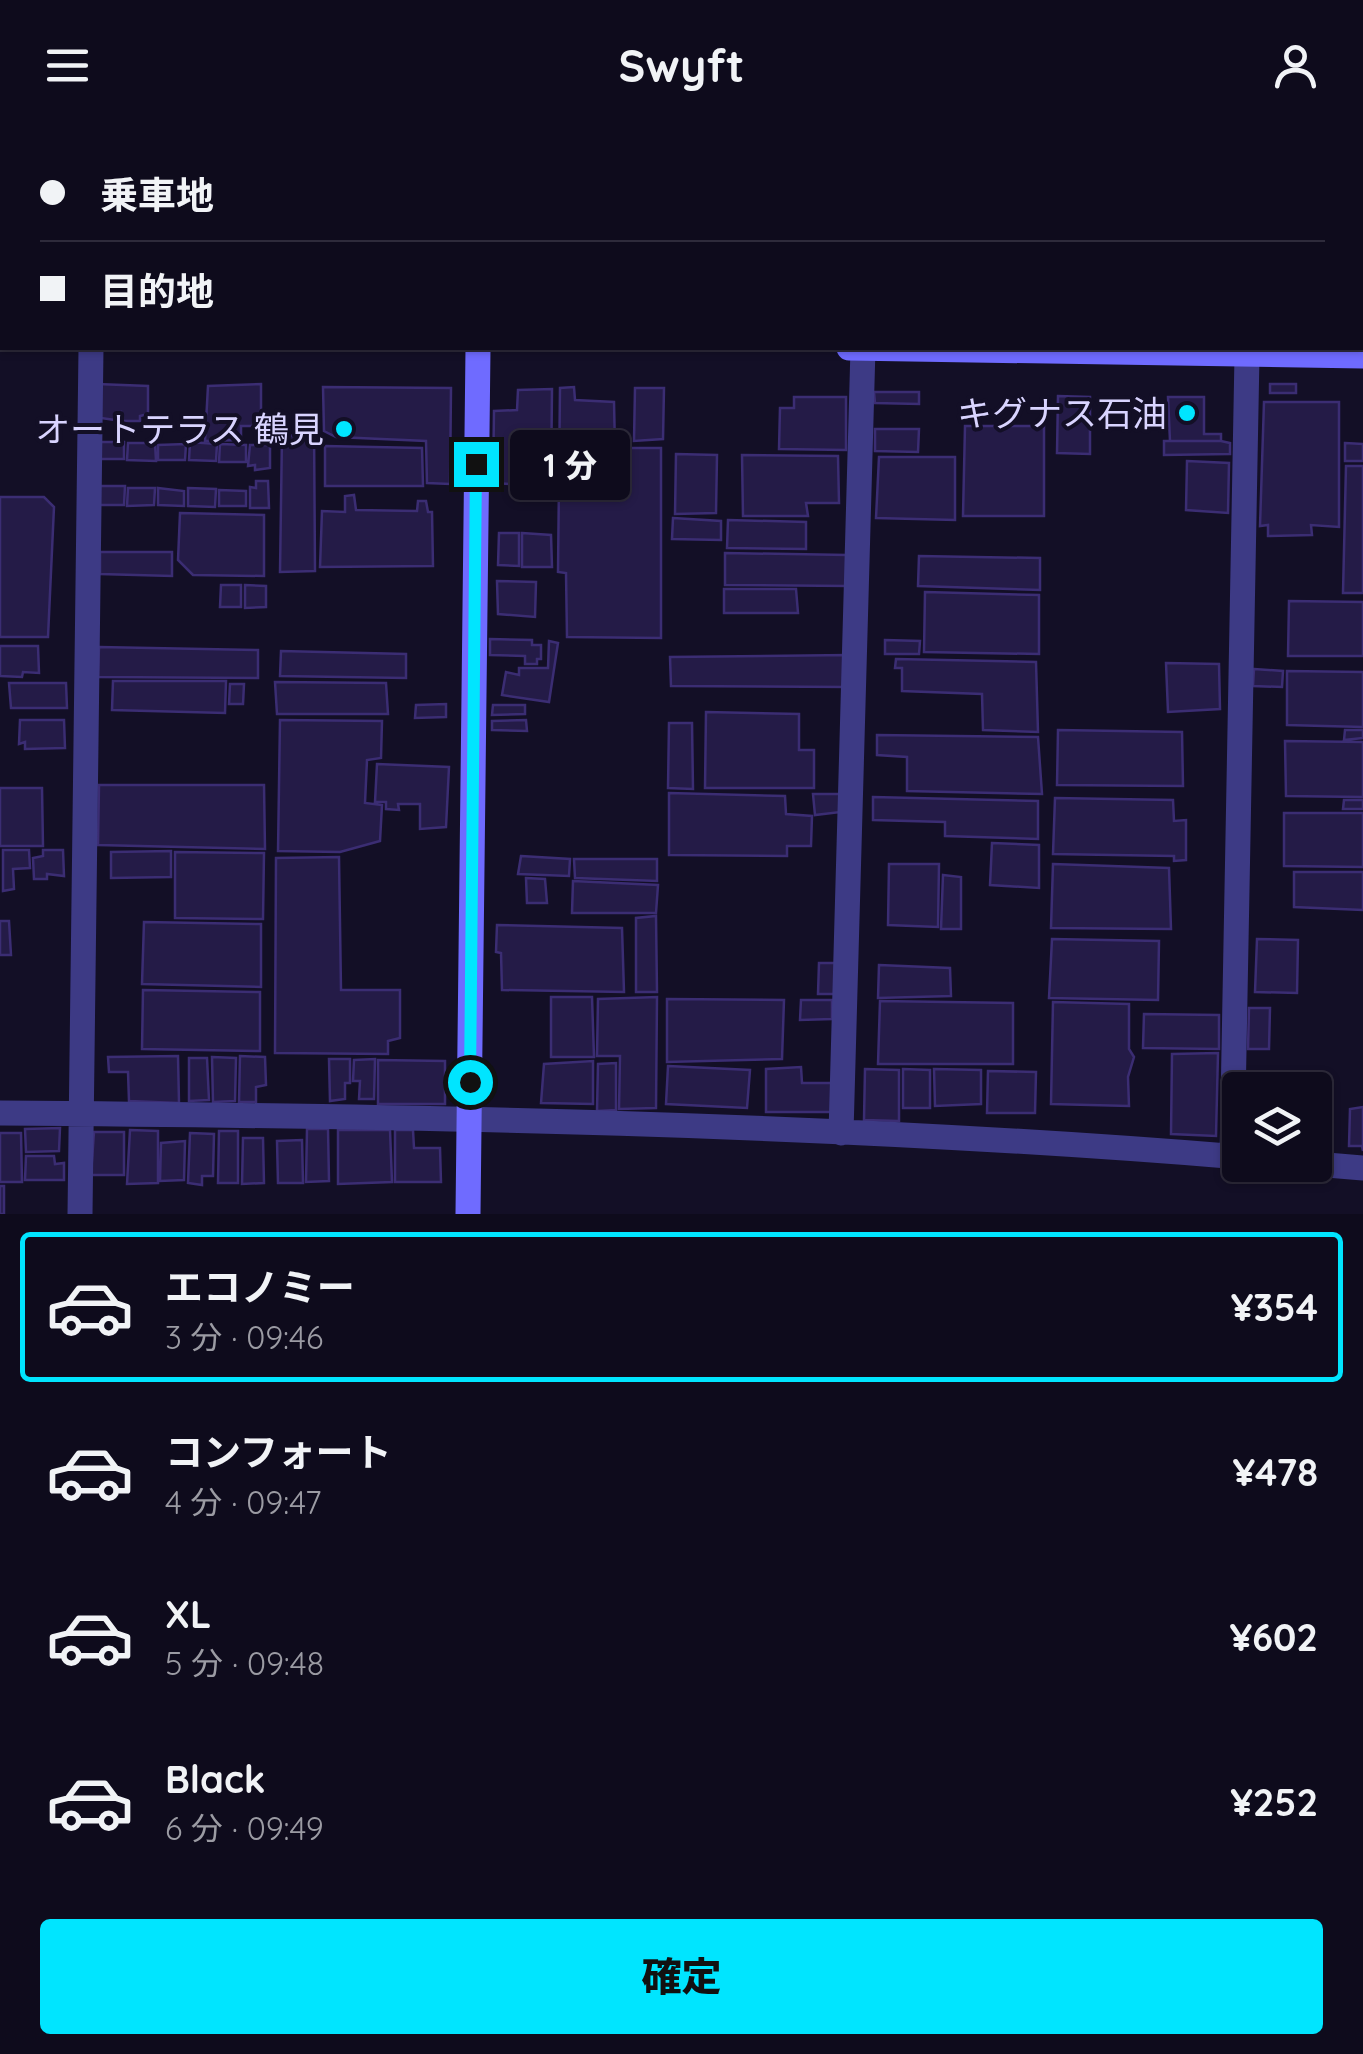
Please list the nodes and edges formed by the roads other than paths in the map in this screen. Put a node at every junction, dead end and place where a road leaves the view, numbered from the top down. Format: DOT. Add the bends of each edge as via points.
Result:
graph roads {
  1 [pos="91,350"];
  2 [pos="478,350"];
  3 [pos="863,350"];
  4 [pos="1000,350"];
  5 [pos="1247,356"];
  6 [pos="1363,356"];
  7 [pos="1237,1072"];
  8 [pos="0,1113"];
  9 [pos="82,1114"];
  10 [pos="470,1121"];
  11 [pos="841,1133"];
  12 [pos="1222,1156"];
  13 [pos="1332,1165"];
  14 [pos="1363,1168"];
  15 [pos="80,1214"];
  16 [pos="468,1214"];
  1 -- 9 [label="street"];
  2 -- 10 [label="street"];
  3 -- 11 [label="street"];
  4 -- 5 [label="street"];
  5 -- 6 [label="street"];
  5 -- 7 [label="street"];
  8 -- 9 [label="street"];
  9 -- 10 [label="street"];
  9 -- 15 [label="street"];
  10 -- 11 [label="street"];
  10 -- 16 [label="street"];
  11 -- 12 [label="street"];
  13 -- 14 [label="street"];
}
